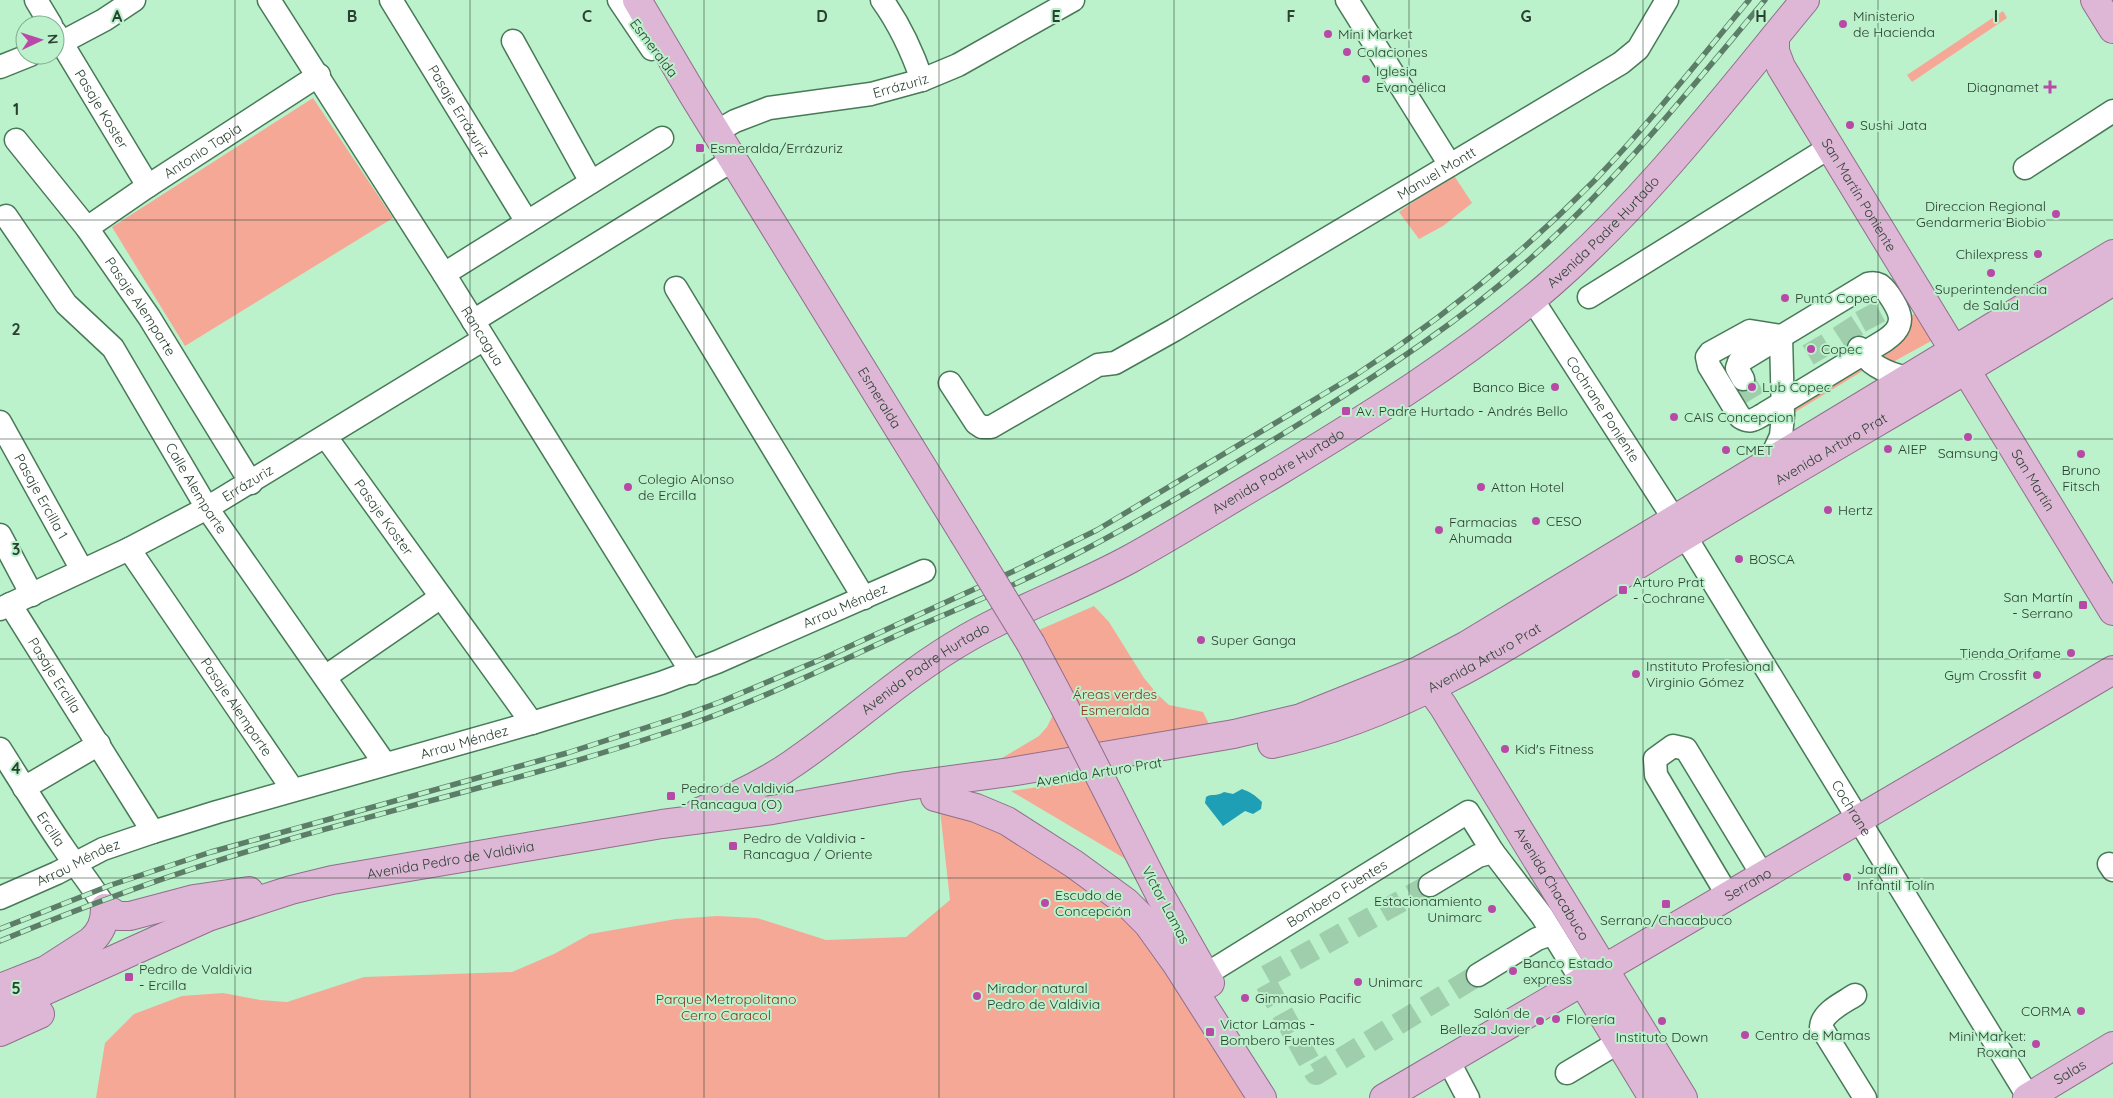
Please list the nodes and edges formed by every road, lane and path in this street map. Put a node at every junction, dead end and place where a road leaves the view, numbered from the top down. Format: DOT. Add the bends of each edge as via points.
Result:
graph roads {
  1 [pos="36,0"];
  2 [pos="134,0"];
  3 [pos="269,0"];
  4 [pos="391,0"];
  5 [pos="619,0"];
  6 [pos="637,0"];
  7 [pos="882,0"];
  8 [pos="1073,0"];
  9 [pos="1347,0"];
  10 [pos="1667,0"];
  11 [pos="1805,0"];
  12 [pos="2095,0"];
  13 [pos="44,15"];
  14 [pos="2113,29"];
  15 [pos="65,33"];
  16 [pos="1775,37"];
  17 [pos="513,41"];
  18 [pos="65,51"];
  19 [pos="15,61"];
  20 [pos="0,67"];
  21 [pos="318,75"];
  22 [pos="922,80"];
  23 [pos="692,93"];
  24 [pos="2113,111"];
  25 [pos="716,132"];
  26 [pos="662,138"];
  27 [pos="16,140"];
  28 [pos="1830,147"];
  29 [pos="733,160"];
  30 [pos="1450,165"];
  31 [pos="2024,168"];
  32 [pos="591,182"];
  33 [pos="148,186"];
  34 [pos="6,216"];
  35 [pos="527,222"];
  36 [pos="87,228"];
  37 [pos="1894,252"];
  38 [pos="2113,254"];
  39 [pos="444,274"];
  40 [pos="2113,281"];
  41 [pos="676,288"];
  42 [pos="1888,295"];
  43 [pos="1589,297"];
  44 [pos="1532,299"];
  45 [pos="1926,304"];
  46 [pos="473,321"];
  47 [pos="1781,336"];
  48 [pos="484,340"];
  49 [pos="1860,351"];
  50 [pos="1960,360"];
  51 [pos="1908,378"];
  52 [pos="1743,379"];
  53 [pos="950,383"];
  54 [pos="1783,402"];
  55 [pos="0,422"];
  56 [pos="326,437"];
  57 [pos="1769,462"];
  58 [pos="252,482"];
  59 [pos="207,508"];
  60 [pos="1679,528"];
  61 [pos="0,535"];
  62 [pos="129,549"];
  63 [pos="82,570"];
  64 [pos="924,571"];
  65 [pos="32,594"];
  66 [pos="441,597"];
  67 [pos="864,598"];
  68 [pos="5,607"];
  69 [pos="2113,611"];
  70 [pos="2113,670"];
  71 [pos="692,673"];
  72 [pos="325,677"];
  73 [pos="1424,680"];
  74 [pos="1064,706"];
  75 [pos="532,722"];
  76 [pos="99,744"];
  77 [pos="0,749"];
  78 [pos="385,764"];
  79 [pos="24,788"];
  80 [pos="293,790"];
  81 [pos="927,791"];
  82 [pos="1468,812"];
  83 [pos="1859,820"];
  84 [pos="662,824"];
  85 [pos="774,824"];
  86 [pos="153,832"];
  87 [pos="1493,852"];
  88 [pos="74,864"];
  89 [pos="1763,876"];
  90 [pos="1430,885"];
  91 [pos="291,890"];
  92 [pos="1728,896"];
  93 [pos="0,898"];
  94 [pos="105,908"];
  95 [pos="1554,936"];
  96 [pos="1205,975"];
  97 [pos="1478,975"];
  98 [pos="1593,975"];
  99 [pos="0,988"];
  100 [pos="1855,995"];
  101 [pos="0,1011"];
  102 [pos="0,1032"];
  103 [pos="1619,1042"];
  104 [pos="2113,1046"];
  105 [pos="1448,1060"];
  106 [pos="1567,1073"];
  107 [pos="1262,1098"];
  108 [pos="1278,1098"];
  109 [pos="1384,1098"];
  110 [pos="1468,1098"];
  111 [pos="1653,1098"];
  112 [pos="1683,1098"];
  113 [pos="1865,1098"];
  114 [pos="2028,1098"];
  1 -- 13 [label="street, Pasaje Koster"];
  2 -- 15 [label="street" via="104,20"];
  3 -- 21 [label="street, Rancagua"];
  4 -- 35 [label="street, Pasaje Errázuriz"];
  5 -- 23 [label="street, Esmeralda" via="665,67"];
  6 -- 23 [label="main road, Esmeralda"];
  7 -- 22 [label="street" via="898,23"];
  8 -- 22 [label="street, Errázuriz" via="958,64"];
  9 -- 30 [label="street"];
  10 -- 30 [label="street, Manuel Montt" via="1646,37 1632,54"];
  11 -- 16 [label="main road, Avenida Padre Hurtado"];
  12 -- 14 [label="main road"];
  16 -- 28 [label="main road, San Martín Poniente" via="1775,51 1781,67"];
  16 -- 44 [label="main road, Avenida Padre Hurtado" via="1664,171 1579,258"];
  17 -- 32 [label="street"];
  18 -- 33 [label="street, Pasaje Koster"];
  19 -- 20 [label="street"];
  21 -- 33 [label="street, Antonio Tapia"];
  21 -- 39 [label="street, Rancagua"];
  22 -- 25 [label="street, Errázuriz" via="871,94 769,108"];
  23 -- 25 [label="main road, Esmeralda"];
  24 -- 31 [label="street"];
  25 -- 29 [label="main road, Esmeralda"];
  26 -- 32 [label="street"];
  27 -- 36 [label="street, Pasaje Alemparte"];
  28 -- 37 [label="main road, San Martín Poniente"];
  28 -- 43 [label="street"];
  29 -- 46 [label="street"];
  29 -- 74 [label="main road, Esmeralda, bridge" via="1031,644"];
  30 -- 53 [label="street, Manuel Montt" via="1183,325 1115,363 1098,365 990,427 976,423"];
  32 -- 35 [label="street"];
  33 -- 36 [label="street, Antonio Tapia"];
  34 -- 59 [label="street, Calle Alemparte" via="66,304 113,348"];
  35 -- 39 [label="street"];
  36 -- 58 [label="street, Pasaje Alemparte" via="149,317"];
  37 -- 42 [label="street"];
  37 -- 45 [label="main road, San Martín Poniente"];
  38 -- 50 [label="main road, Avenida Arturo Prat"];
  39 -- 46 [label="street, Rancagua"];
  40 -- 50 [label="main road, Avenida Arturo Prat"];
  41 -- 67 [label="street"];
  42 -- 45 [label="street"];
  42 -- 47 [label="street" via="1877,284 1868,284 1860,299 1807,332"];
  42 -- 49 [label="street" via="1900,319 1894,333"];
  44 -- 60 [label="street, Cochrane Poniente"];
  44 -- 84 [label="main road, Avenida Padre Hurtado" via="1431,376 1201,518 1120,564 952,646 805,755 751,788 700,812"];
  45 -- 50 [label="main road, San Martín Poniente"];
  46 -- 48 [label="street, Rancagua"];
  47 -- 52 [label="street" via="1739,362 1737,368"];
  47 -- 54 [label="street"];
  47 -- 54 [label="street" via="1750,330 1707,356 1709,366 1740,417 1748,421 1760,408"];
  48 -- 56 [label="street, Errázuriz"];
  48 -- 71 [label="street, Rancagua"];
  49 -- 51 [label="street" via="1886,372"];
  49 -- 54 [label="street"];
  50 -- 51 [label="main road, Avenida Arturo Prat"];
  50 -- 60 [label="main road, Avenida Arturo Prat"];
  50 -- 69 [label="main road, San Martín"];
  51 -- 57 [label="main road, Avenida Arturo Prat"];
  54 -- 57 [label="street" via="1781,436"];
  55 -- 63 [label="street, Pasaje Ercilla 1"];
  56 -- 58 [label="street, Errázuriz"];
  56 -- 66 [label="street, Pasaje Koster"];
  57 -- 60 [label="main road, Avenida Arturo Prat"];
  58 -- 59 [label="street, Errázuriz"];
  59 -- 62 [label="street, Errázuriz"];
  59 -- 72 [label="street, Calle Alemparte"];
  60 -- 73 [label="main road, Avenida Arturo Prat" via="1475,665"];
  60 -- 83 [label="street, Cochrane"];
  61 -- 65 [label="street"];
  62 -- 63 [label="street, Errázuriz"];
  62 -- 80 [label="street, Pasaje Alemparte"];
  63 -- 65 [label="street, Errázuriz"];
  64 -- 67 [label="street, Arrau Méndez"];
  65 -- 68 [label="street, Errázuriz"];
  66 -- 72 [label="street"];
  66 -- 75 [label="street, Pasaje Koster"];
  67 -- 71 [label="street, Arrau Méndez"];
  68 -- 76 [label="street, Pasaje Ercilla"];
  70 -- 83 [label="main road, Serrano"];
  71 -- 75 [label="street, Arrau Méndez"];
  72 -- 78 [label="street, Calle Alemparte"];
  73 -- 81 [label="main road, Avenida Arturo Prat" via="1345,725 1275,744"];
  73 -- 98 [label="main road, Avenida Chacabuco"];
  74 -- 96 [label="main road, Víctor Lamas, bridge" via="1160,895"];
  75 -- 78 [label="street, Arrau Méndez"];
  76 -- 79 [label="street"];
  76 -- 86 [label="street, Pasaje Ercilla"];
  77 -- 79 [label="street, Ercilla"];
  78 -- 80 [label="street, Arrau Méndez"];
  79 -- 88 [label="street, Ercilla"];
  80 -- 86 [label="street, Arrau Méndez"];
  81 -- 84 [label="main road, Avenida Pedro de Valdivia"];
  81 -- 85 [label="main road, Avenida Arturo Prat"];
  81 -- 107 [label="main road" via="1007,821 1126,902 1148,924 1176,963"];
  82 -- 87 [label="street, Avenida Chacabuco"];
  82 -- 96 [label="street, Bombero Fuentes"];
  83 -- 89 [label="main road, Serrano"];
  83 -- 114 [label="street, Cochrane"];
  84 -- 91 [label="main road, Avenida Pedro de Valdivia" via="374,872"];
  85 -- 102 [label="main road, Avenida Pedro de Valdivia" via="345,895 268,914 203,939"];
  86 -- 88 [label="street, Arrau Méndez" via="103,849"];
  87 -- 90 [label="street" via="1478,856"];
  87 -- 95 [label="street, Avenida Chacabuco"];
  88 -- 93 [label="street, Arrau Méndez"];
  88 -- 94 [label="street, Ercilla"];
  89 -- 92 [label="main road, Serrano"];
  89 -- 92 [label="street" via="1686,749 1673,746 1655,759 1656,776"];
  91 -- 94 [label="main road" via="212,895 130,916 118,916"];
  91 -- 101 [label="main road, Avenida Pedro de Valdivia" via="208,917"];
  92 -- 98 [label="main road, Serrano"];
  94 -- 99 [label="main road" via="103,924 91,941 46,970"];
  95 -- 97 [label="street" via="1536,939"];
  95 -- 98 [label="street, Avenida Chacabuco"];
  96 -- 108 [label="main road, Víctor Lamas"];
  98 -- 103 [label="main road, Avenida Chacabuco"];
  98 -- 105 [label="main road, Serrano"];
  98 -- 112 [label="main road, Avenida Chacabuco"];
  100 -- 113 [label="street" via="1826,1015 1821,1027"];
  103 -- 106 [label="street"];
  103 -- 111 [label="main road, Avenida Chacabuco"];
  104 -- 114 [label="main road, Salas"];
  105 -- 109 [label="main road, Serrano"];
  105 -- 110 [label="street"];
}
